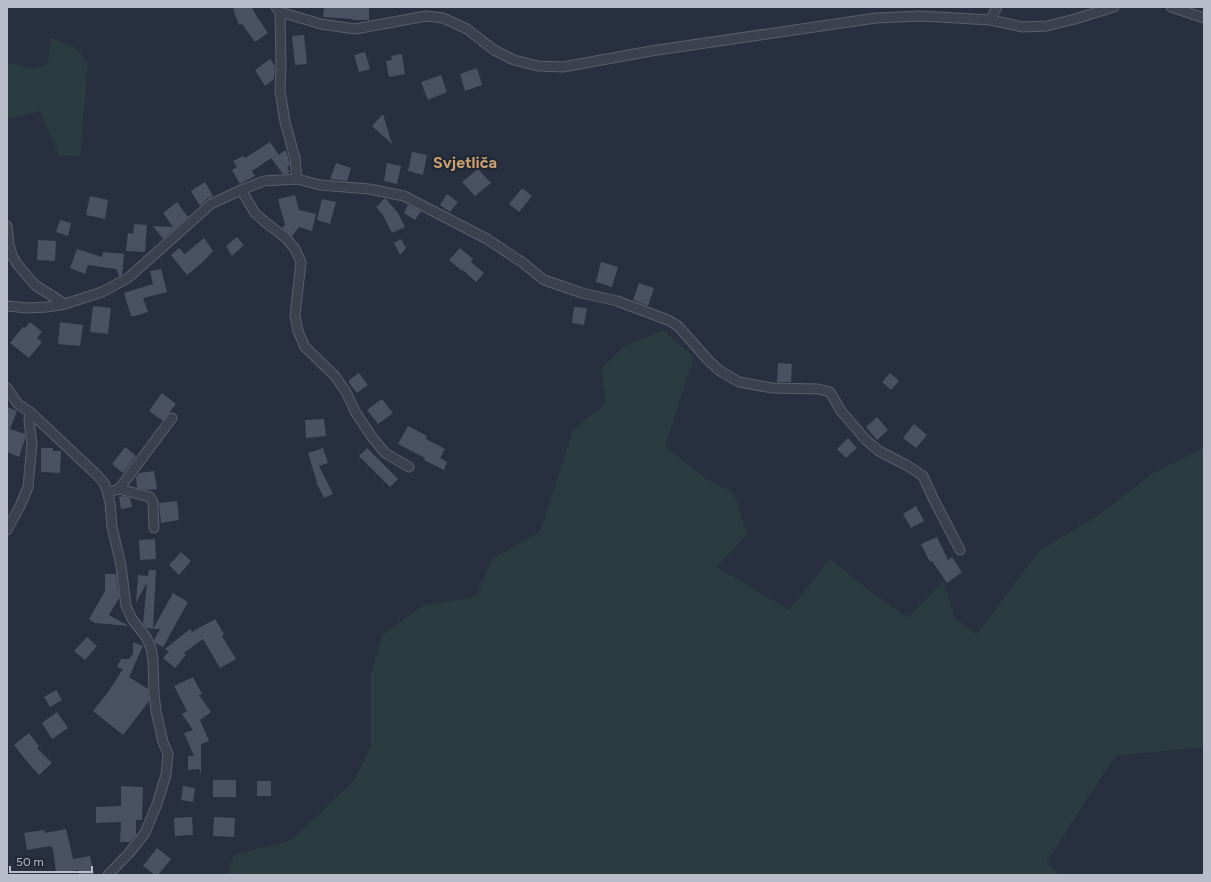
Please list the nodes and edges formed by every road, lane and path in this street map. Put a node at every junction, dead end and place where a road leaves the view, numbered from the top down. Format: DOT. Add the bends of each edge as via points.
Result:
graph roads {
  1 [pos="998,7"];
  2 [pos="1114,7"];
  3 [pos="1171,7"];
  4 [pos="278,9"];
  5 [pos="1204,18"];
  6 [pos="990,20"];
  7 [pos="297,179"];
  8 [pos="241,190"];
  9 [pos="7,226"];
  10 [pos="65,304"];
  11 [pos="7,306"];
  12 [pos="9,392"];
  13 [pos="30,412"];
  14 [pos="172,418"];
  15 [pos="409,467"];
  16 [pos="119,489"];
  17 [pos="108,492"];
  18 [pos="154,528"];
  19 [pos="7,530"];
  20 [pos="960,550"];
  21 [pos="108,875"];
  1 -- 6 [label="street"];
  2 -- 6 [label="street" via="1047,26 1023,27"];
  3 -- 5 [label="street"];
  4 -- 6 [label="street" via="321,24 355,29 426,16 443,18 467,29 494,50 514,60 538,66 563,67 651,51 876,18 921,16"];
  4 -- 7 [label="street" via="282,67 280,91 295,158"];
  7 -- 8 [label="street" via="264,181"];
  7 -- 20 [label="street" via="320,185 404,196 488,239 544,280 617,301 668,320 678,326 708,360 739,382 772,388 818,389 830,392 866,440 879,451 923,476"];
  8 -- 10 [label="street" via="211,204 128,278 102,292"];
  8 -- 15 [label="street" via="255,213 286,238 301,262 294,315 305,347 335,376 356,413 385,453"];
  9 -- 10 [label="street" via="9,244 17,264 35,285"];
  10 -- 11 [label="street" via="28,308"];
  12 -- 13 [label="street" via="18,404"];
  13 -- 17 [label="street" via="97,474"];
  13 -- 19 [label="street" via="32,444 28,487"];
  14 -- 16 [label="street"];
  16 -- 17 [label="street"];
  16 -- 18 [label="street" via="150,497 154,508"];
  17 -- 21 [label="street" via="112,527 121,565 123,594 132,619 151,648 156,711 168,754 166,776 145,833"];
}
